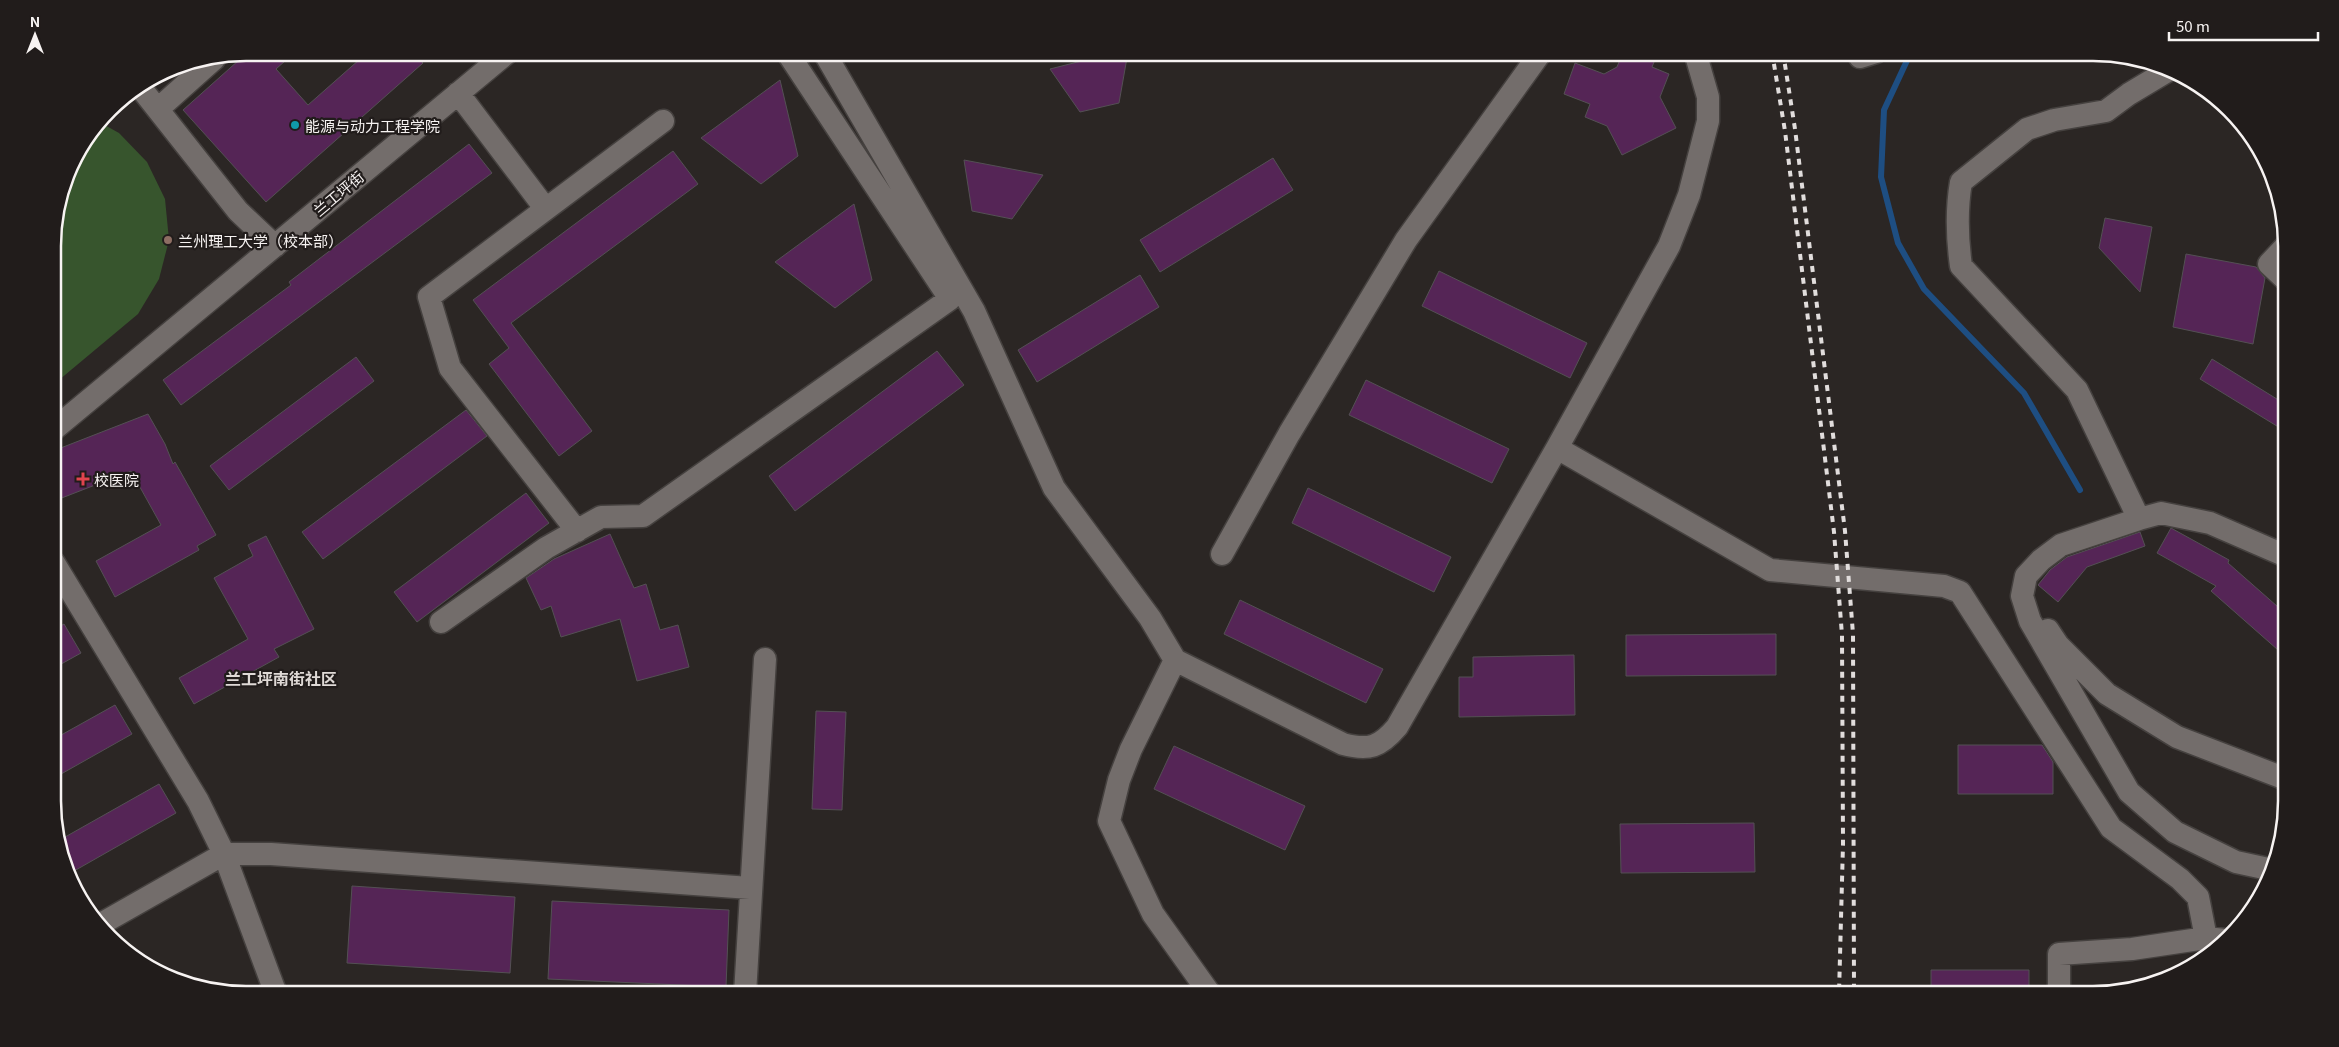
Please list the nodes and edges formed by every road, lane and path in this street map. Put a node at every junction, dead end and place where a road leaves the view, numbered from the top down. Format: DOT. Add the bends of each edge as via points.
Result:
graph roads {
  1 [pos="497,61"];
  2 [pos="793,61"];
  3 [pos="829,61"];
  4 [pos="1535,61"];
  5 [pos="1698,61"];
  6 [pos="206,66"];
  7 [pos="2162,74"];
  8 [pos="143,92"];
  9 [pos="458,93"];
  10 [pos="158,109"];
  11 [pos="662,121"];
  12 [pos="545,208"];
  13 [pos="275,246"];
  14 [pos="2278,254"];
  15 [pos="2278,272"];
  16 [pos="61,423"];
  17 [pos="1557,448"];
  18 [pos="2139,519"];
  19 [pos="577,531"];
  20 [pos="2278,553"];
  21 [pos="1222,554"];
  22 [pos="61,576"];
  23 [pos="2022,596"];
  24 [pos="441,622"];
  25 [pos="765,659"];
  26 [pos="1176,660"];
  27 [pos="2278,776"];
  28 [pos="224,854"];
  29 [pos="2265,868"];
  30 [pos="750,888"];
  31 [pos="106,921"];
  32 [pos="2215,939"];
  33 [pos="273,986"];
  34 [pos="745,986"];
  35 [pos="1204,986"];
  36 [pos="2059,986"];
  1 -- 9 [label="street, 兰工坪街"];
  2 -- 19 [label="street" via="950,299 643,516 601,517"];
  3 -- 26 [label="street" via="974,311 1054,488 1150,618"];
  4 -- 21 [label="street" via="1406,240 1289,434"];
  5 -- 17 [label="street" via="1708,97 1708,120 1689,195 1669,246"];
  6 -- 10 [label="street"];
  7 -- 18 [label="street" via="2106,111 2054,120 2027,129 1961,182 1957,208 1961,266 2077,390"];
  8 -- 10 [label="street"];
  9 -- 12 [label="street"];
  9 -- 13 [label="street, 兰工坪街"];
  10 -- 13 [label="street" via="238,211"];
  11 -- 12 [label="street"];
  12 -- 19 [label="street" via="429,297 450,368"];
  13 -- 16 [label="street, 兰工坪街"];
  14 -- 15 [label="street" via="2269,264"];
  17 -- 26 [label="street" via="1397,727 1385,742 1359,748 1343,744"];
  17 -- 32 [label="street" via="1770,570 1944,586 1960,592 2111,828 2180,879 2198,898"];
  18 -- 20 [label="street" via="2161,514 2210,523"];
  18 -- 23 [label="street" via="2061,544 2026,576"];
  19 -- 24 [label="street" via="546,548"];
  22 -- 28 [label="street" via="198,801"];
  23 -- 27 [label="street" via="2058,645 2108,694 2177,737"];
  23 -- 29 [label="street" via="2030,621 2129,792 2175,832 2236,862"];
  25 -- 30 [label="street"];
  26 -- 35 [label="street" via="1119,780 1109,821 1153,914"];
  28 -- 30 [label="street" via="271,854"];
  28 -- 31 [label="street"];
  28 -- 33 [label="street"];
  30 -- 34 [label="street"];
  32 -- 36 [label="street" via="2059,954"];
}
